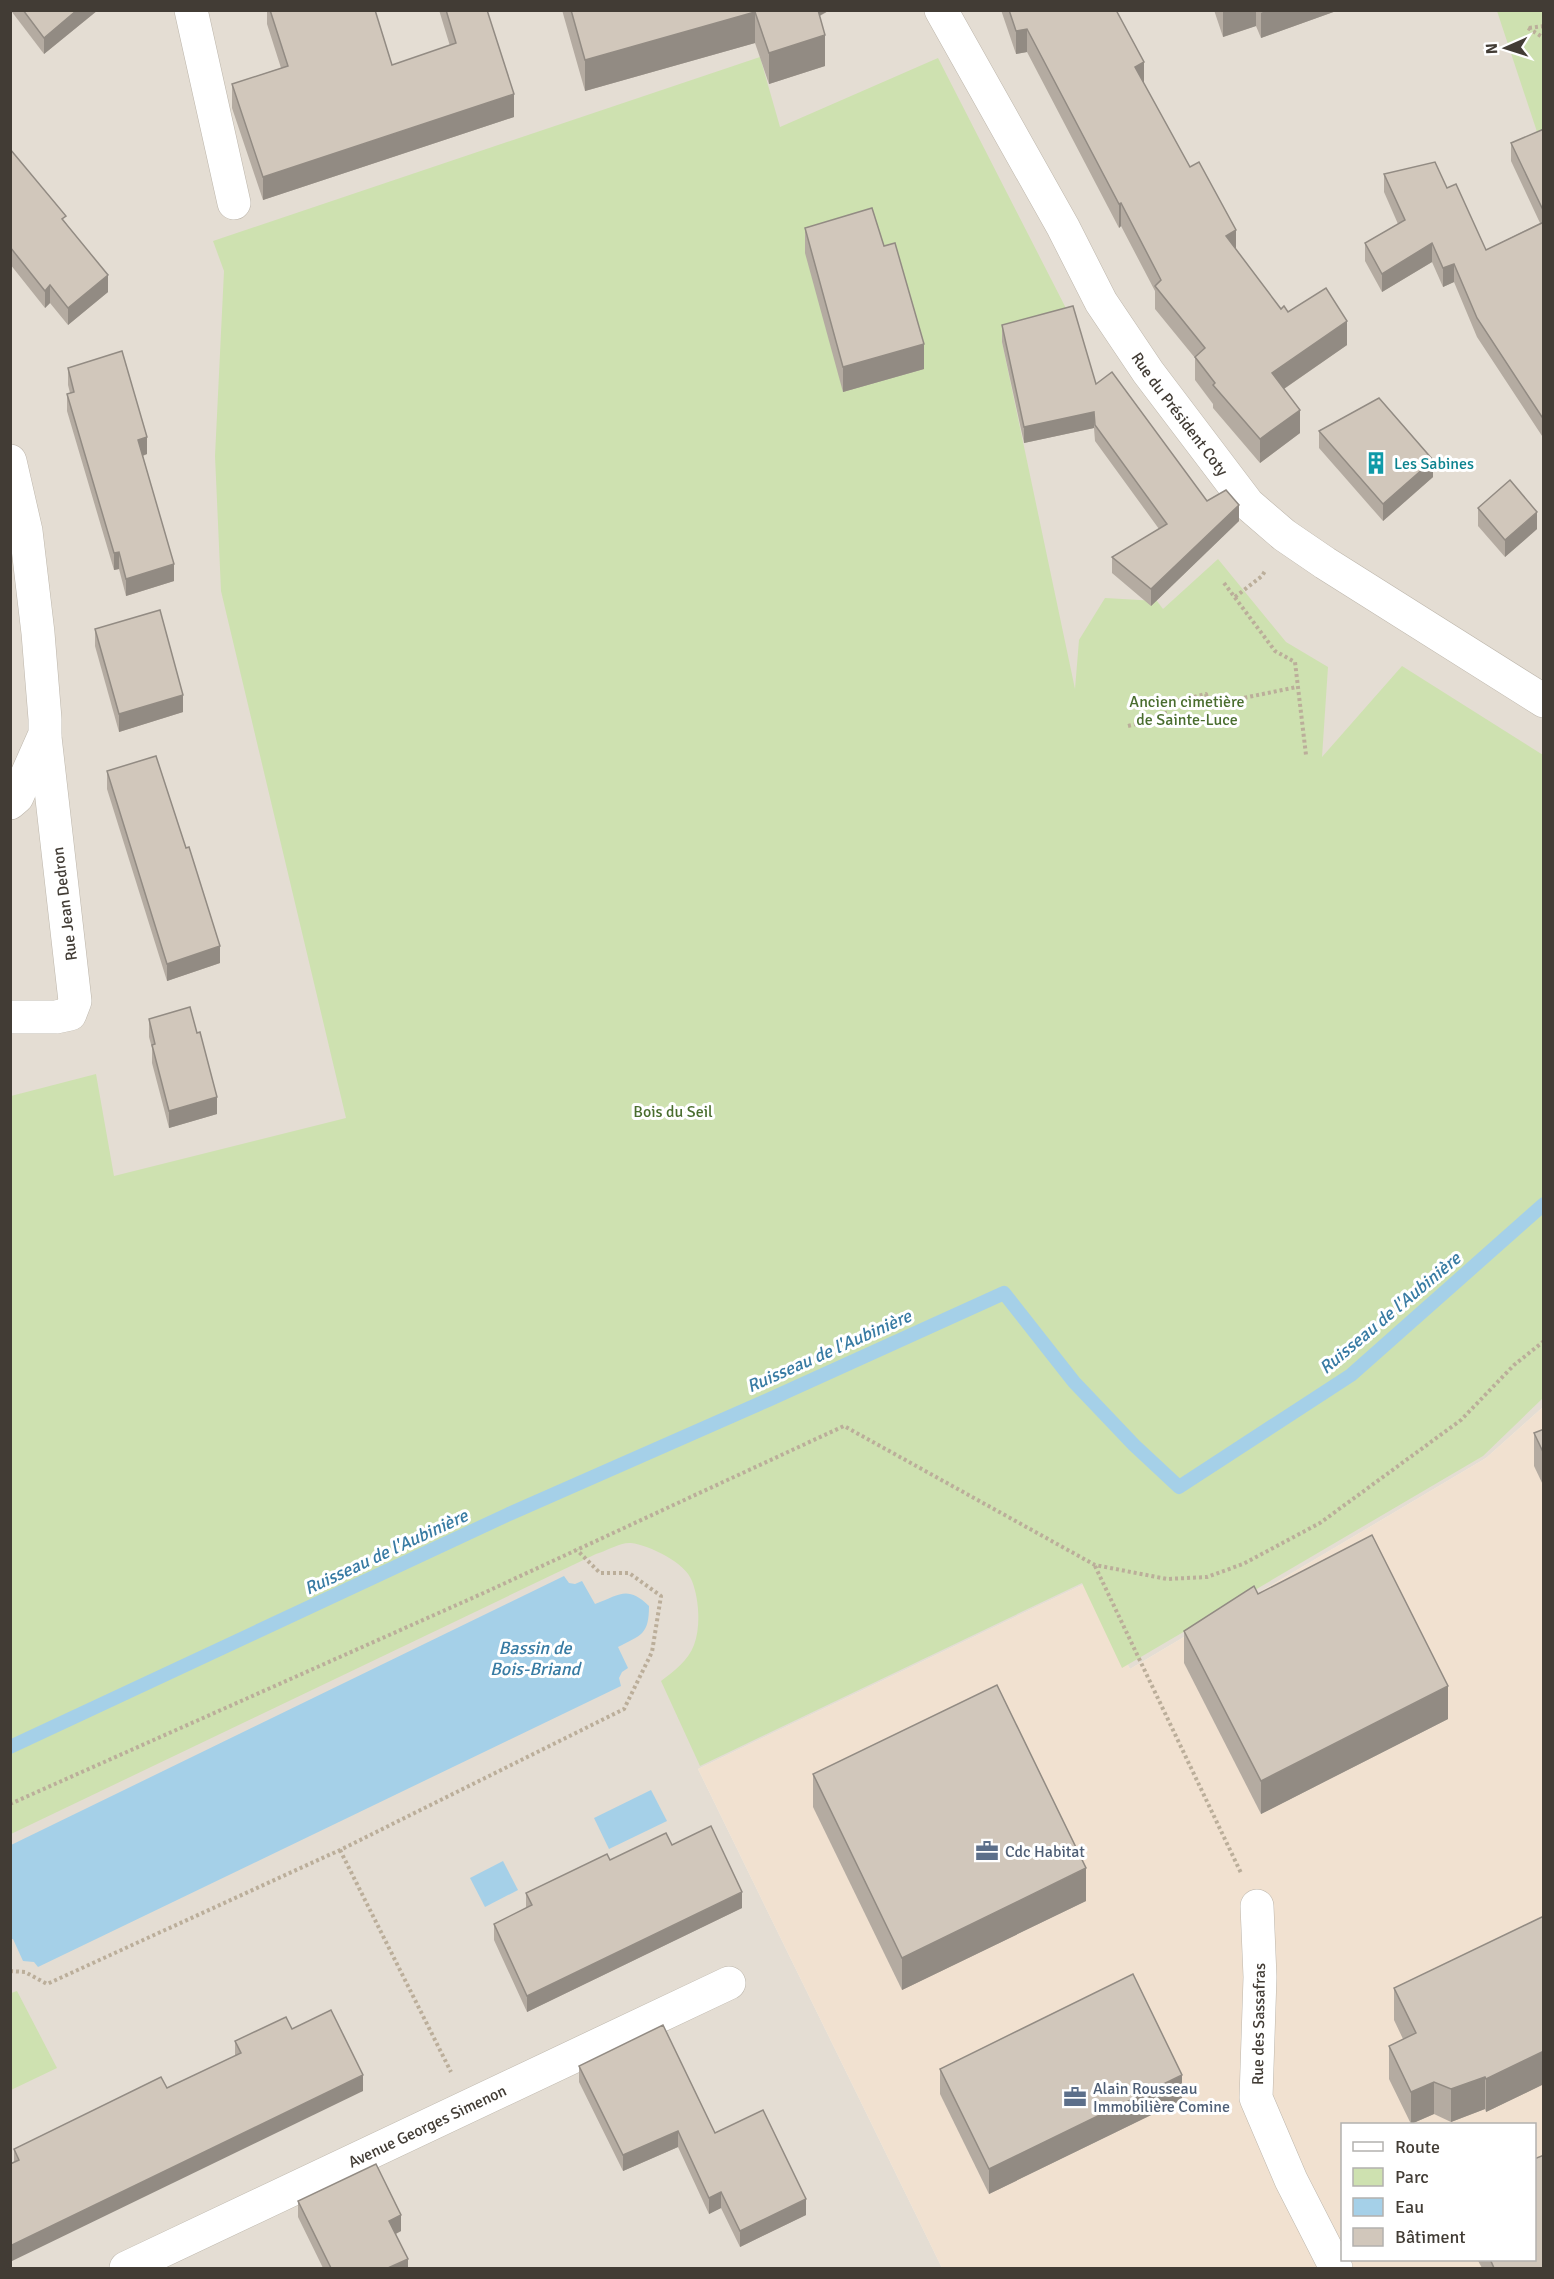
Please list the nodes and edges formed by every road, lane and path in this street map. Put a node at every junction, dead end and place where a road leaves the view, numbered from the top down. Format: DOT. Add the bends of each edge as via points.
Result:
graph roads {
  1 [pos="191,10"];
  2 [pos="941,10"];
  3 [pos="1544,26"];
  4 [pos="1544,38"];
  5 [pos="234,203"];
  6 [pos="10,461"];
  7 [pos="1262,576"];
  8 [pos="1224,583"];
  9 [pos="1235,597"];
  10 [pos="1297,687"];
  11 [pos="1544,701"];
  12 [pos="1128,726"];
  13 [pos="45,734"];
  14 [pos="1306,755"];
  15 [pos="10,802"];
  16 [pos="10,1017"];
  17 [pos="1544,1341"];
  18 [pos="577,1550"];
  19 [pos="1095,1565"];
  20 [pos="10,1804"];
  21 [pos="340,1850"];
  22 [pos="1257,1906"];
  23 [pos="10,1971"];
  24 [pos="729,1983"];
  25 [pos="468,2107"];
  26 [pos="126,2268"];
  27 [pos="1336,2268"];
  1 -- 5 [label="street"];
  2 -- 11 [label="street, Rue du Président Coty" via="1101,302 1148,372 1248,504 1325,563"];
  3 -- 4 [label="path" via="1528,28"];
  6 -- 13 [label="street, Rue Jean Dedron" via="28,554"];
  7 -- 9 [label="path"];
  8 -- 9 [label="path"];
  9 -- 10 [label="path" via="1275,651 1295,662"];
  10 -- 12 [label="path" via="1209,705 1206,694 1163,704 1166,717"];
  10 -- 14 [label="path"];
  13 -- 15 [label="street, Rue Jean Dedron" via="17,797"];
  13 -- 16 [label="street, Rue Jean Dedron" via="75,1001 70,1014"];
  17 -- 19 [label="path" via="1514,1365 1461,1420 1320,1523 1243,1564 1207,1576 1167,1579"];
  18 -- 19 [label="path" via="844,1426"];
  18 -- 20 [label="path"];
  18 -- 21 [label="path" via="600,1573 629,1573 661,1596 652,1652 624,1709"];
  19 -- 22 [label="path"];
  21 -- 23 [label="path" via="47,1984 25,1972"];
  21 -- 25 [label="path"];
  22 -- 27 [label="street, Rue des Sassafras" via="1260,1977 1256,2098 1291,2180"];
  24 -- 25 [label="street, Avenue Georges Simenon"];
  25 -- 26 [label="street, Avenue Georges Simenon"];
}
